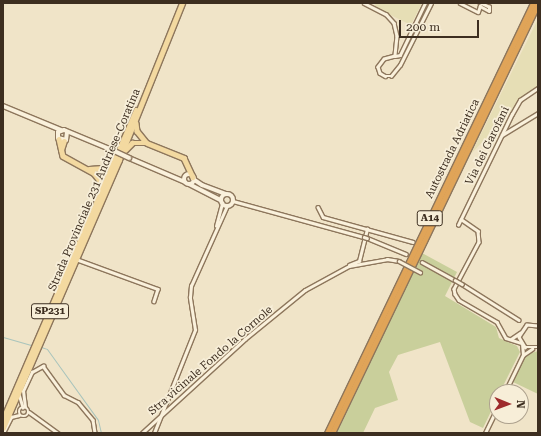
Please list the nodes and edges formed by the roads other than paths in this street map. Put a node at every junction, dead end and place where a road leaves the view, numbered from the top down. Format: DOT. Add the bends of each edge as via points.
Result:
graph roads {
  1 [pos="181,3"];
  2 [pos="364,3"];
  3 [pos="425,3"];
  4 [pos="431,3"];
  5 [pos="460,3"];
  6 [pos="480,3"];
  7 [pos="533,3"];
  8 [pos="538,3"];
  9 [pos="395,56"];
  10 [pos="538,88"];
  11 [pos="3,106"];
  12 [pos="538,113"];
  13 [pos="138,114"];
  14 [pos="47,124"];
  15 [pos="61,130"];
  16 [pos="67,132"];
  17 [pos="502,135"];
  18 [pos="82,138"];
  19 [pos="61,139"];
  20 [pos="147,143"];
  21 [pos="118,158"];
  22 [pos="188,165"];
  23 [pos="88,169"];
  24 [pos="193,178"];
  25 [pos="186,179"];
  26 [pos="226,194"];
  27 [pos="233,201"];
  28 [pos="221,202"];
  29 [pos="97,203"];
  30 [pos="227,206"];
  31 [pos="318,207"];
  32 [pos="461,219"];
  33 [pos="458,226"];
  34 [pos="215,228"];
  35 [pos="367,229"];
  36 [pos="413,242"];
  37 [pos="406,254"];
  38 [pos="76,259"];
  39 [pos="422,262"];
  40 [pos="349,266"];
  41 [pos="420,272"];
  42 [pos="154,301"];
  43 [pos="519,320"];
  44 [pos="538,321"];
  45 [pos="533,324"];
  46 [pos="538,326"];
  47 [pos="520,332"];
  48 [pos="511,339"];
  49 [pos="522,343"];
  50 [pos="537,348"];
  51 [pos="532,349"];
  52 [pos="523,355"];
  53 [pos="22,383"];
  54 [pos="509,384"];
  55 [pos="24,407"];
  56 [pos="29,412"];
  57 [pos="19,415"];
  58 [pos="160,418"];
  59 [pos="3,419"];
  60 [pos="3,428"];
  61 [pos="3,433"];
  62 [pos="58,433"];
  63 [pos="95,433"];
  64 [pos="142,433"];
  65 [pos="154,433"];
  66 [pos="327,433"];
  67 [pos="332,433"];
  1 -- 13 [label="main road, Strada Provinciale 231 Andriese-Coratina / SP231"];
  1 -- 21 [label="main road, Strada Provinciale 231 Andriese-Coratina / SP231"];
  2 -- 9 [label="street" via="386,14 394,23 397,36"];
  3 -- 9 [label="street" via="400,55"];
  4 -- 9 [label="street" via="396,71 391,76 380,73 380,62"];
  5 -- 6 [label="street" via="478,12 480,6 489,11 489,7"];
  7 -- 66 [label="highway, Autostrada Adriatica / A14"];
  8 -- 67 [label="highway, Autostrada Adriatica / A14"];
  10 -- 17 [label="street, Via dei Garofani" via="520,100"];
  11 -- 14 [label="main road"];
  12 -- 17 [label="street"];
  13 -- 20 [label="main road" via="137,132"];
  13 -- 21 [label="main road, Strada Provinciale 231 Andriese-Coratina / SP231"];
  14 -- 15 [label="main road"];
  14 -- 19 [label="main road"];
  15 -- 16 [label="main road"];
  15 -- 19 [label="main road"];
  16 -- 18 [label="main road"];
  16 -- 19 [label="main road"];
  17 -- 32 [label="street, Via dei Garofani"];
  18 -- 19 [label="main road"];
  18 -- 25 [label="main road, bridge"];
  19 -- 23 [label="main road" via="61,151 66,160"];
  20 -- 21 [label="main road" via="132,143"];
  20 -- 22 [label="main road" via="184,158"];
  21 -- 23 [label="main road" via="103,168"];
  21 -- 29 [label="main road, Strada Provinciale 231 Andriese-Coratina / SP231"];
  21 -- 38 [label="main road, Strada Provinciale 231 Andriese-Coratina / SP231"];
  22 -- 24 [label="main road"];
  22 -- 25 [label="main road"];
  23 -- 29 [label="main road" via="101,182"];
  24 -- 25 [label="main road"];
  24 -- 25 [label="main road"];
  24 -- 26 [label="main road" via="202,186"];
  25 -- 28 [label="main road"];
  26 -- 27 [label="main road" via="232,195"];
  26 -- 28 [label="main road"];
  27 -- 30 [label="main road"];
  27 -- 37 [label="street" via="366,238"];
  28 -- 30 [label="main road"];
  28 -- 34 [label="street"];
  29 -- 59 [label="main road, Strada Provinciale 231 Andriese-Coratina / SP231"];
  30 -- 34 [label="street"];
  31 -- 35 [label="street" via="323,217"];
  32 -- 33 [label="street, Via dei Garofani"];
  32 -- 48 [label="street" via="478,230 479,242 456,285 455,294 459,300 497,322 502,334"];
  34 -- 58 [label="street" via="191,286 190,297 195,324 192,340"];
  35 -- 36 [label="street"];
  35 -- 40 [label="street" via="359,261"];
  38 -- 42 [label="street" via="158,289"];
  38 -- 53 [label="main road, Strada Provinciale 231 Andriese-Coratina / SP231"];
  39 -- 43 [label="street, bridge"];
  40 -- 41 [label="street, Stra vicinale Fondo la Cornole, bridge" via="387,259 399,261"];
  40 -- 58 [label="street, Stra vicinale Fondo la Cornole" via="305,290 252,333"];
  44 -- 45 [label="street"];
  45 -- 46 [label="street"];
  45 -- 47 [label="street" via="524,327"];
  47 -- 48 [label="street"];
  47 -- 49 [label="street"];
  48 -- 49 [label="street"];
  49 -- 51 [label="street"];
  49 -- 52 [label="street"];
  50 -- 51 [label="street"];
  51 -- 52 [label="street"];
  52 -- 54 [label="street"];
  53 -- 55 [label="street" via="19,399"];
  53 -- 60 [label="main road, Strada Provinciale 231 Andriese-Coratina / SP231"];
  55 -- 56 [label="street"];
  55 -- 57 [label="street"];
  55 -- 63 [label="street" via="23,391 32,372 43,366 64,395 78,402 93,420"];
  56 -- 57 [label="street" via="26,416"];
  56 -- 62 [label="street"];
  57 -- 61 [label="street" via="11,417"];
  58 -- 64 [label="street, Stra vicinale Fondo la Cornole"];
  58 -- 65 [label="street"];
}
